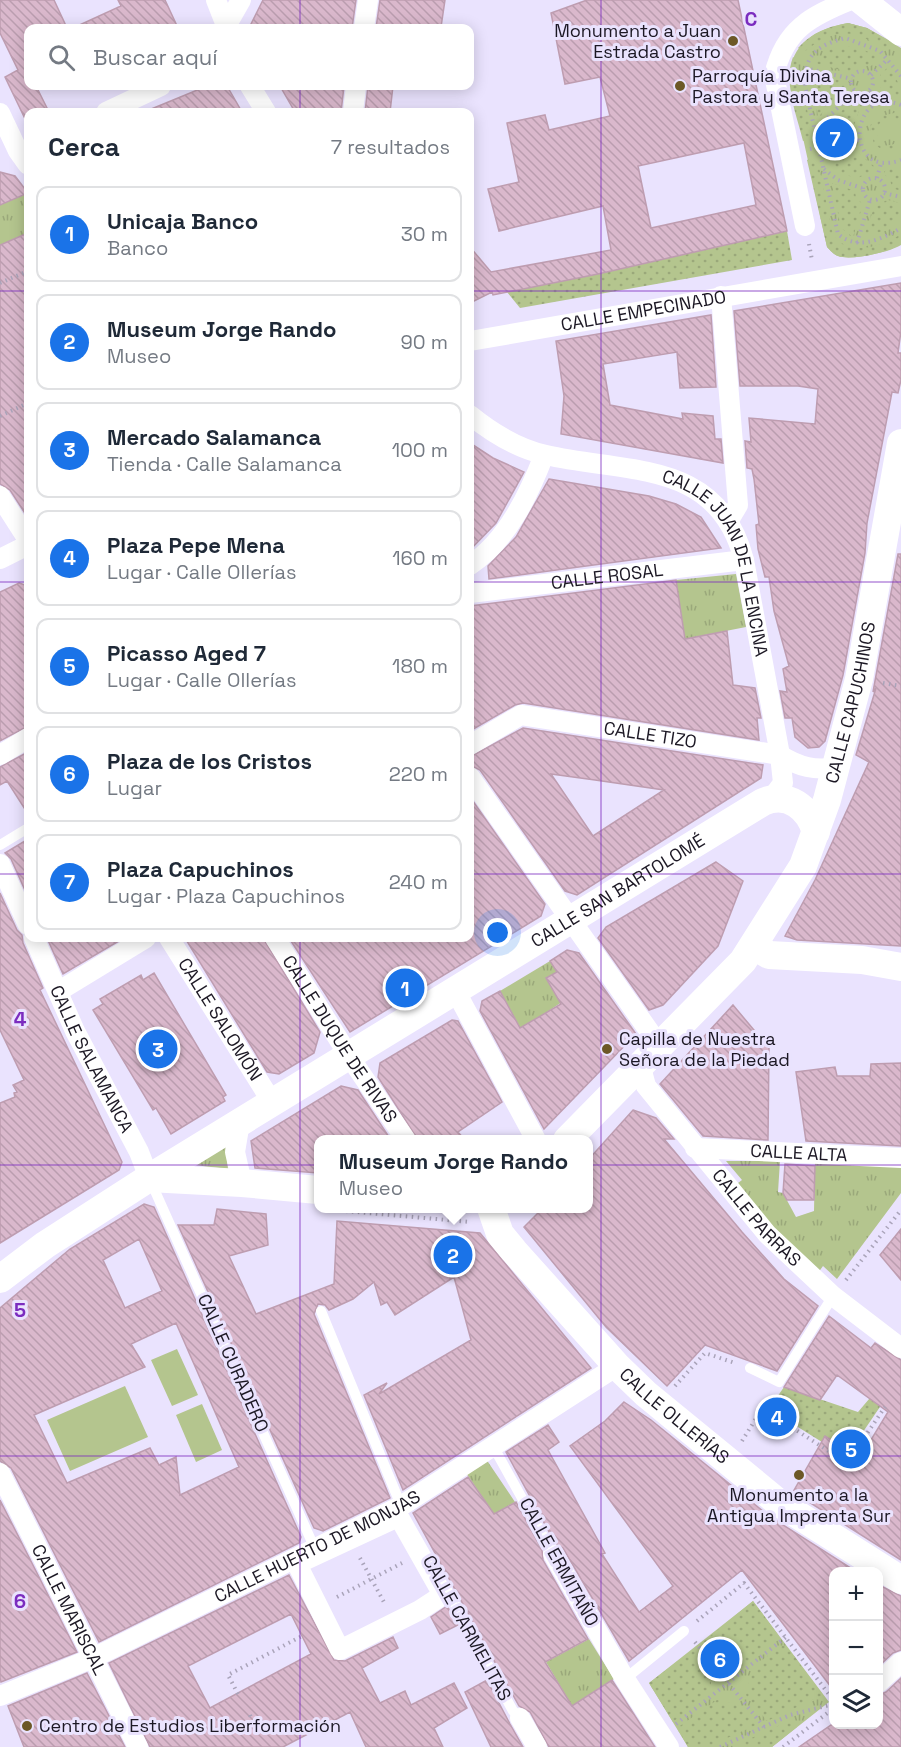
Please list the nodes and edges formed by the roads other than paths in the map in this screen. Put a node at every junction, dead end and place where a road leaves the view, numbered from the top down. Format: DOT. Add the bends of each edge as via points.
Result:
graph roads {
  1 [pos="216,0"];
  2 [pos="241,0"];
  3 [pos="368,0"];
  4 [pos="851,0"];
  5 [pos="861,0"];
  6 [pos="225,24"];
  7 [pos="228,24"];
  8 [pos="365,24"];
  9 [pos="897,43"];
  10 [pos="152,90"];
  11 [pos="252,90"];
  12 [pos="356,90"];
  13 [pos="114,108"];
  14 [pos="264,108"];
  15 [pos="353,108"];
  16 [pos="0,113"];
  17 [pos="19,155"];
  18 [pos="805,226"];
  19 [pos="901,266"];
  20 [pos="721,296"];
  21 [pos="474,339"];
  22 [pos="474,418"];
  23 [pos="901,442"];
  24 [pos="544,455"];
  25 [pos="0,496"];
  26 [pos="729,520"];
  27 [pos="24,534"];
  28 [pos="24,547"];
  29 [pos="0,559"];
  30 [pos="744,560"];
  31 [pos="474,561"];
  32 [pos="474,593"];
  33 [pos="24,740"];
  34 [pos="474,743"];
  35 [pos="0,755"];
  36 [pos="780,755"];
  37 [pos="837,767"];
  38 [pos="474,783"];
  39 [pos="772,798"];
  40 [pos="24,830"];
  41 [pos="816,832"];
  42 [pos="0,845"];
  43 [pos="0,864"];
  44 [pos="24,912"];
  45 [pos="569,920"];
  46 [pos="36,942"];
  47 [pos="139,942"];
  48 [pos="172,942"];
  49 [pos="278,942"];
  50 [pos="754,946"];
  51 [pos="901,967"];
  52 [pos="455,990"];
  53 [pos="59,991"];
  54 [pos="349,1056"];
  55 [pos="648,1057"];
  56 [pos="272,1102"];
  57 [pos="240,1122"];
  58 [pos="403,1135"];
  59 [pos="533,1135"];
  60 [pos="572,1135"];
  61 [pos="695,1148"];
  62 [pos="901,1158"];
  63 [pos="149,1178"];
  64 [pos="242,1183"];
  65 [pos="314,1198"];
  66 [pos="493,1216"];
  67 [pos="1,1275"];
  68 [pos="833,1296"];
  69 [pos="321,1311"];
  70 [pos="901,1347"];
  71 [pos="617,1366"];
  72 [pos="750,1368"];
  73 [pos="493,1446"];
  74 [pos="0,1473"];
  75 [pos="401,1506"];
  76 [pos="351,1539"];
  77 [pos="315,1549"];
  78 [pos="553,1554"];
  79 [pos="901,1580"];
  80 [pos="684,1632"];
  81 [pos="93,1658"];
  82 [pos="901,1662"];
  83 [pos="625,1679"];
  84 [pos="883,1679"];
  85 [pos="0,1696"];
  86 [pos="520,1718"];
  87 [pos="665,1741"];
  88 [pos="138,1747"];
  89 [pos="537,1747"];
  1 -- 6 [label="street"];
  2 -- 7 [label="street"];
  3 -- 8 [label="street"];
  4 -- 18 [label="street" via="815,15 797,30 778,59 774,75"];
  5 -- 9 [label="main road"];
  10 -- 13 [label="street"];
  11 -- 14 [label="street"];
  12 -- 15 [label="street"];
  16 -- 17 [label="street"];
  19 -- 20 [label="street, CALLE EMPECINADO"];
  20 -- 21 [label="street, CALLE EMPECINADO"];
  20 -- 26 [label="street" via="738,505"];
  22 -- 24 [label="street, CALLE JUAN DE LA ENCINA" via="486,428"];
  23 -- 37 [label="main road, CALLE CAPUCHINOS" via="859,679"];
  24 -- 26 [label="street, CALLE JUAN DE LA ENCINA" via="673,477 705,493"];
  24 -- 31 [label="street" via="508,526"];
  25 -- 27 [label="street"];
  26 -- 30 [label="street, CALLE JUAN DE LA ENCINA"];
  28 -- 29 [label="street"];
  30 -- 32 [label="street, CALLE ROSAL"];
  30 -- 36 [label="street, CALLE JUAN DE LA ENCINA"];
  33 -- 35 [label="street"];
  34 -- 36 [label="street, CALLE TIZO" via="521,715"];
  36 -- 37 [label="street, CALLE TIZO" via="807,768"];
  36 -- 39 [label="street" via="783,783"];
  37 -- 41 [label="main road, CALLE CAPUCHINOS"];
  38 -- 45 [label="street, CALLE PARRAS"];
  39 -- 41 [label="main road" via="791,801 806,812"];
  39 -- 45 [label="main road, CALLE SAN BARTOLOMÉ"];
  40 -- 42 [label="lane"];
  41 -- 50 [label="main road, CALLE CAPUCHINOS" via="802,866"];
  43 -- 44 [label="street"];
  45 -- 52 [label="main road, CALLE SAN BARTOLOMÉ"];
  45 -- 55 [label="street, CALLE PARRAS" via="654,1038"];
  46 -- 53 [label="street, CALLE SALAMANCA"];
  47 -- 53 [label="street"];
  48 -- 56 [label="street, CALLE SALOMÓN"];
  49 -- 54 [label="street, CALLE DUQUE DE RIVAS"];
  50 -- 51 [label="main road" via="769,955 862,960"];
  50 -- 55 [label="main road, CALLE CAPUCHINOS"];
  52 -- 54 [label="main road, CALLE SAN BARTOLOMÉ"];
  52 -- 59 [label="street"];
  53 -- 63 [label="street, CALLE SALAMANCA"];
  54 -- 56 [label="main road, CALLE SAN BARTOLOMÉ"];
  54 -- 58 [label="street, CALLE DUQUE DE RIVAS"];
  55 -- 60 [label="main road, CALLE CAPUCHINOS"];
  55 -- 61 [label="street, CALLE PARRAS" via="646,1086"];
  56 -- 57 [label="main road, CALLE SAN BARTOLOMÉ"];
  57 -- 63 [label="main road, CALLE SAN BARTOLOMÉ"];
  57 -- 64 [label="street" via="236,1152"];
  61 -- 62 [label="street, CALLE ALTA"];
  61 -- 68 [label="street, CALLE PARRAS" via="767,1234"];
  63 -- 64 [label="main road"];
  63 -- 67 [label="main road, CALLE SAN BARTOLOMÉ"];
  63 -- 77 [label="lane, CALLE CURADERO"];
  64 -- 65 [label="main road"];
  66 -- 71 [label="main road, CALLE OLLERÍAS" via="500,1234 514,1251"];
  68 -- 70 [label="street, CALLE PARRAS"];
  68 -- 72 [label="lane" via="779,1382"];
  69 -- 75 [label="lane, CALLE CARMELITAS"];
  71 -- 73 [label="street, CALLE HUERTO DE MONJAS"];
  71 -- 79 [label="main road, CALLE OLLERÍAS" via="779,1503"];
  73 -- 75 [label="street, CALLE HUERTO DE MONJAS"];
  73 -- 78 [label="lane, CALLE ERMITAÑO"];
  74 -- 81 [label="street, CALLE MARISCAL"];
  75 -- 77 [label="street, CALLE HUERTO DE MONJAS"];
  75 -- 86 [label="lane, CALLE CARMELITAS" via="513,1712"];
  76 -- 76 [label="street" via="396,1518 400,1520 443,1595 340,1650 297,1564"];
  77 -- 81 [label="street, CALLE HUERTO DE MONJAS"];
  78 -- 83 [label="street, CALLE ERMITAÑO"];
  80 -- 83 [label="lane"];
  81 -- 85 [label="street, CALLE HUERTO DE MONJAS"];
  81 -- 88 [label="street, CALLE MARISCAL"];
  82 -- 84 [label="street"];
  83 -- 87 [label="street, CALLE ERMITAÑO"];
  86 -- 89 [label="street, CALLE CARMELITAS"];
}
